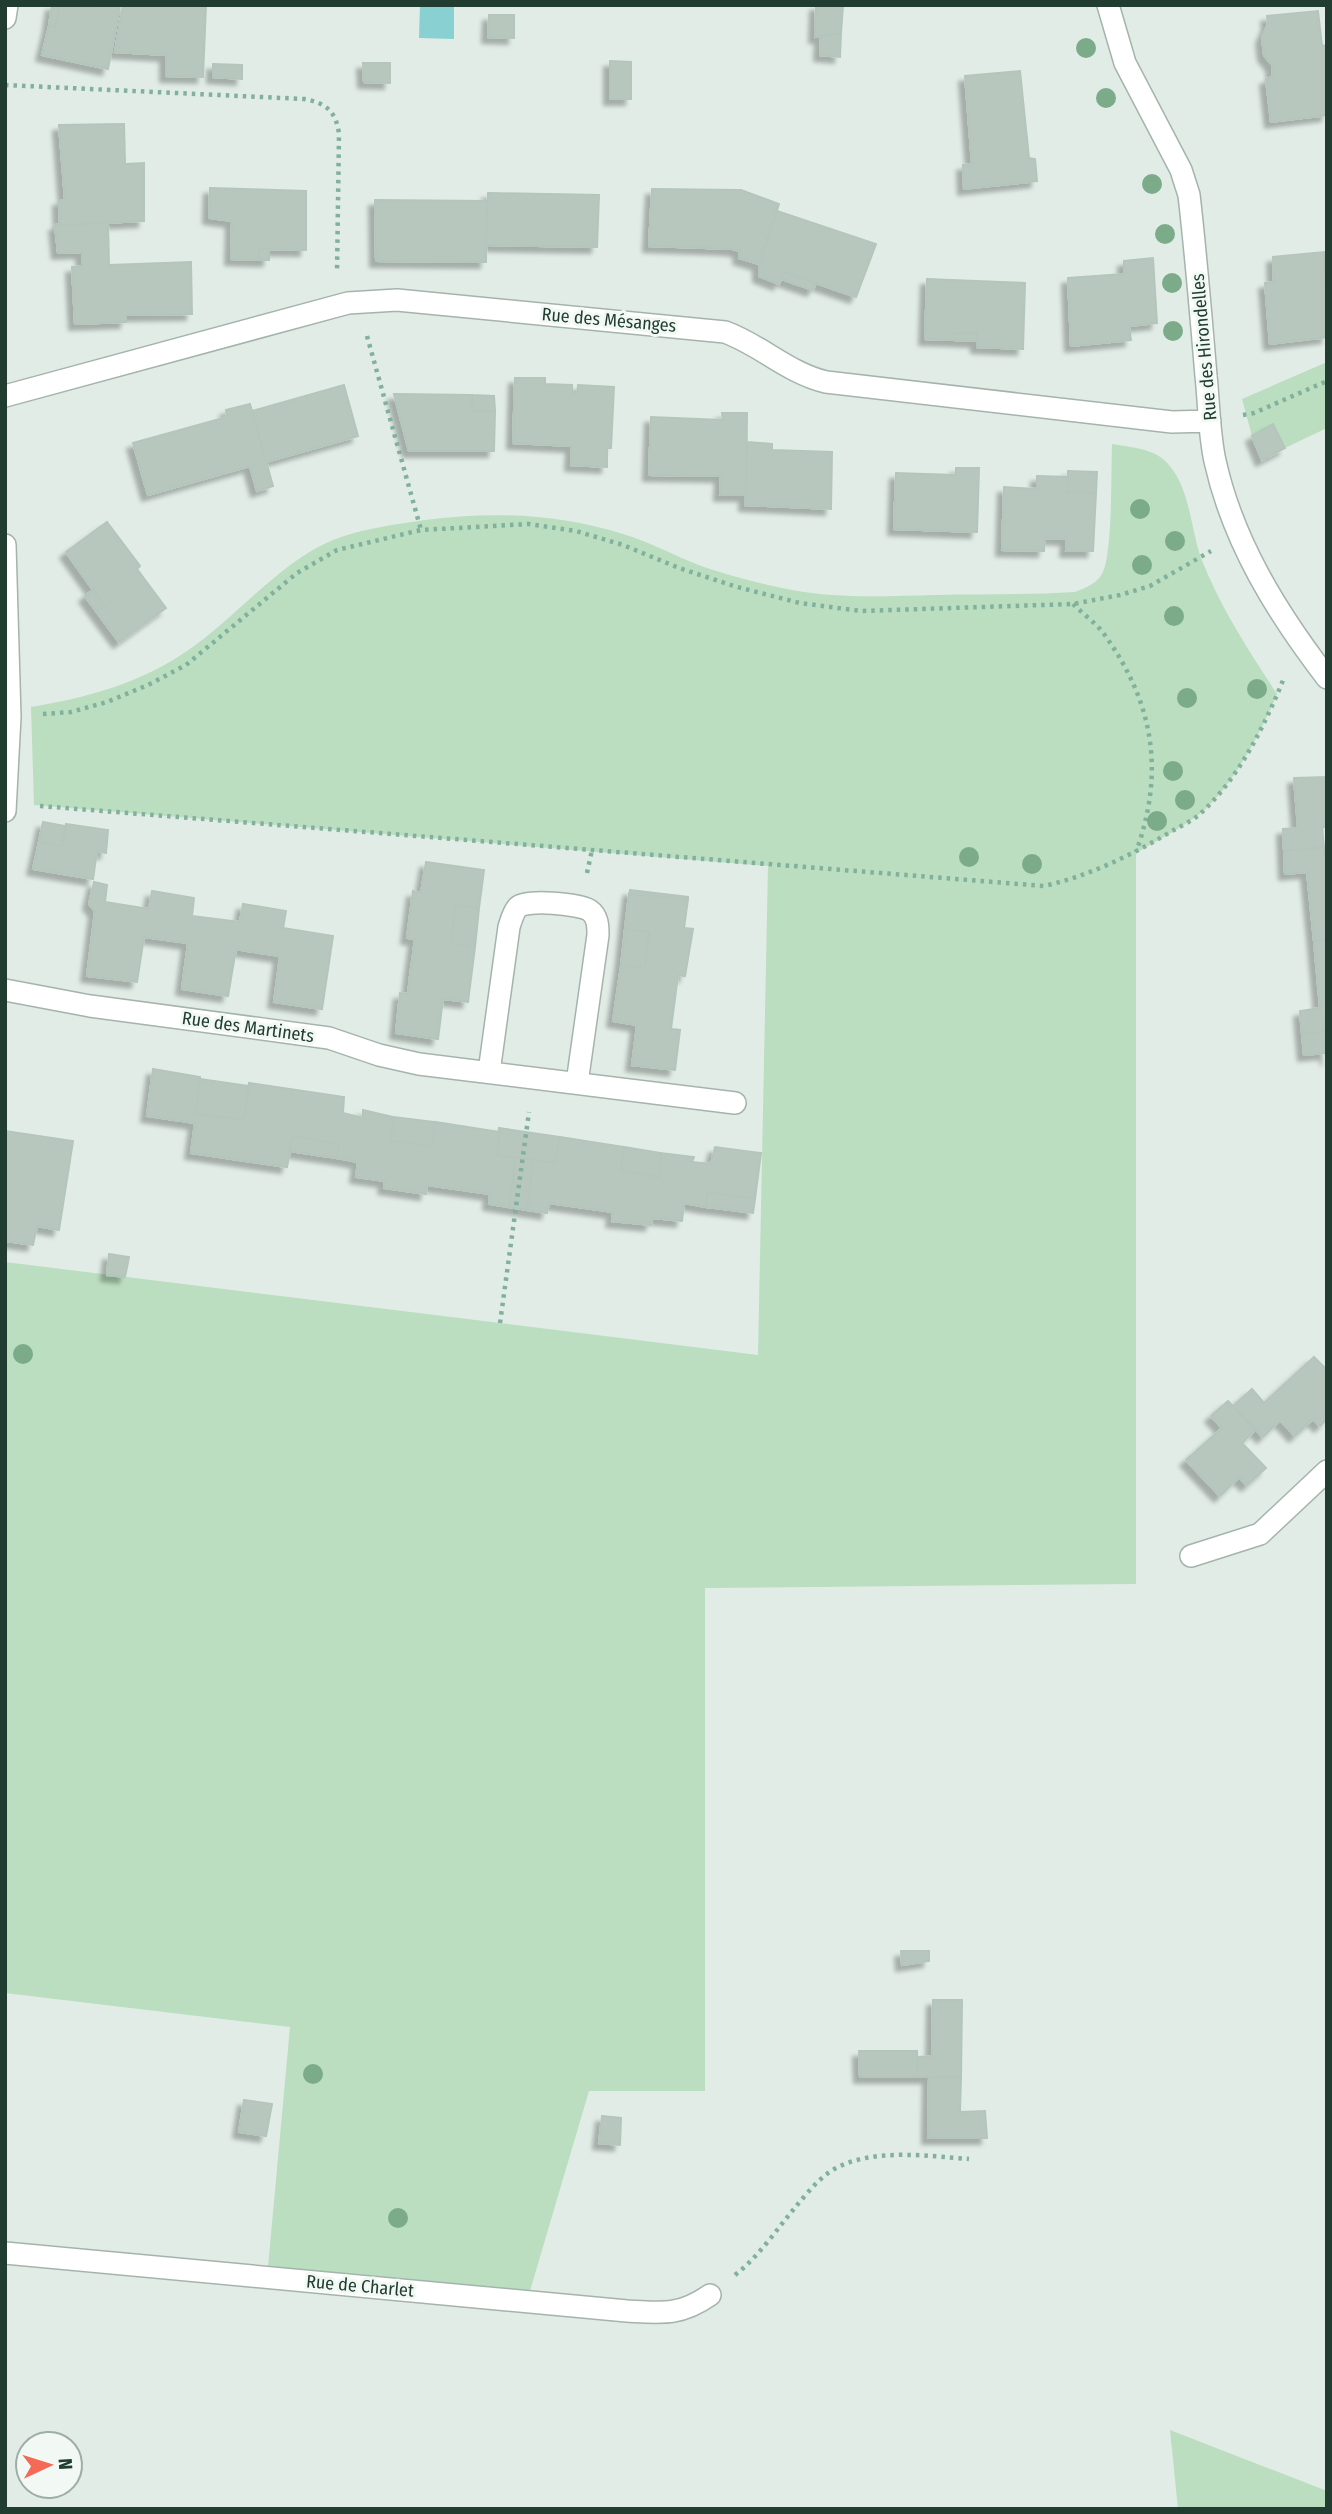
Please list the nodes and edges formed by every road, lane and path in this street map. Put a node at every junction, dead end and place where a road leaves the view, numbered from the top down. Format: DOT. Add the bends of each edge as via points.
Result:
graph roads {
  1 [pos="8,5"];
  2 [pos="1108,5"];
  3 [pos="5,18"];
  4 [pos="5,85"];
  5 [pos="348,303"];
  6 [pos="1327,381"];
  7 [pos="5,396"];
  8 [pos="1210,421"];
  9 [pos="421,530"];
  10 [pos="1239,535"];
  11 [pos="5,545"];
  12 [pos="1073,604"];
  13 [pos="1298,641"];
  14 [pos="1327,678"];
  15 [pos="10,717"];
  16 [pos="6,803"];
  17 [pos="5,811"];
  18 [pos="1136,853"];
  19 [pos="5,990"];
  20 [pos="489,1072"];
  21 [pos="577,1083"];
  22 [pos="735,1103"];
  23 [pos="526,1132"];
  24 [pos="500,1323"];
  25 [pos="1327,1471"];
  26 [pos="1191,1556"];
  27 [pos="970,2159"];
  28 [pos="5,2253"];
  29 [pos="710,2295"];
  1 -- 3 [label="street"];
  2 -- 8 [label="street, Rue des Hirondelles" via="1125,63 1181,170 1189,195"];
  4 -- 5 [label="path" via="304,99 331,109 339,134 337,278"];
  5 -- 7 [label="street, Rue des Mésanges"];
  5 -- 8 [label="street, Rue des Mésanges" via="397,300 707,329 744,339 795,372 826,382 1171,422"];
  5 -- 9 [label="path" via="368,337"];
  6 -- 8 [label="path" via="1254,413"];
  8 -- 10 [label="street, Rue des Hirondelles" via="1215,460"];
  9 -- 12 [label="path" via="529,524 576,531 737,587 800,603 861,611"];
  9 -- 15 [label="path" via="337,550 297,573 186,665 148,685 71,712"];
  10 -- 12 [label="path" via="1150,586"];
  10 -- 13 [label="street, Rue des Hirondelles"];
  11 -- 15 [label="street"];
  12 -- 18 [label="path" via="1103,633 1123,666 1140,701 1151,741 1153,786"];
  13 -- 14 [label="street, Rue des Hirondelles"];
  13 -- 18 [label="path" via="1267,720 1231,779 1198,816"];
  15 -- 16 [label="street"];
  16 -- 17 [label="street"];
  16 -- 18 [label="path" via="1044,886"];
  19 -- 20 [label="street, Rue des Martinets" via="329,1038 379,1055"];
  20 -- 21 [label="street, Rue des Martinets"];
  20 -- 21 [label="street" via="513,915 527,903 579,907 595,916 598,935"];
  21 -- 22 [label="street, Rue des Martinets"];
  23 -- 24 [label="path"];
  25 -- 26 [label="street" via="1260,1534"];
  27 -- 29 [label="path" via="868,2158 832,2171 808,2192 749,2264"];
  28 -- 29 [label="street, Rue de Charlet" via="627,2311 680,2311"];
}
